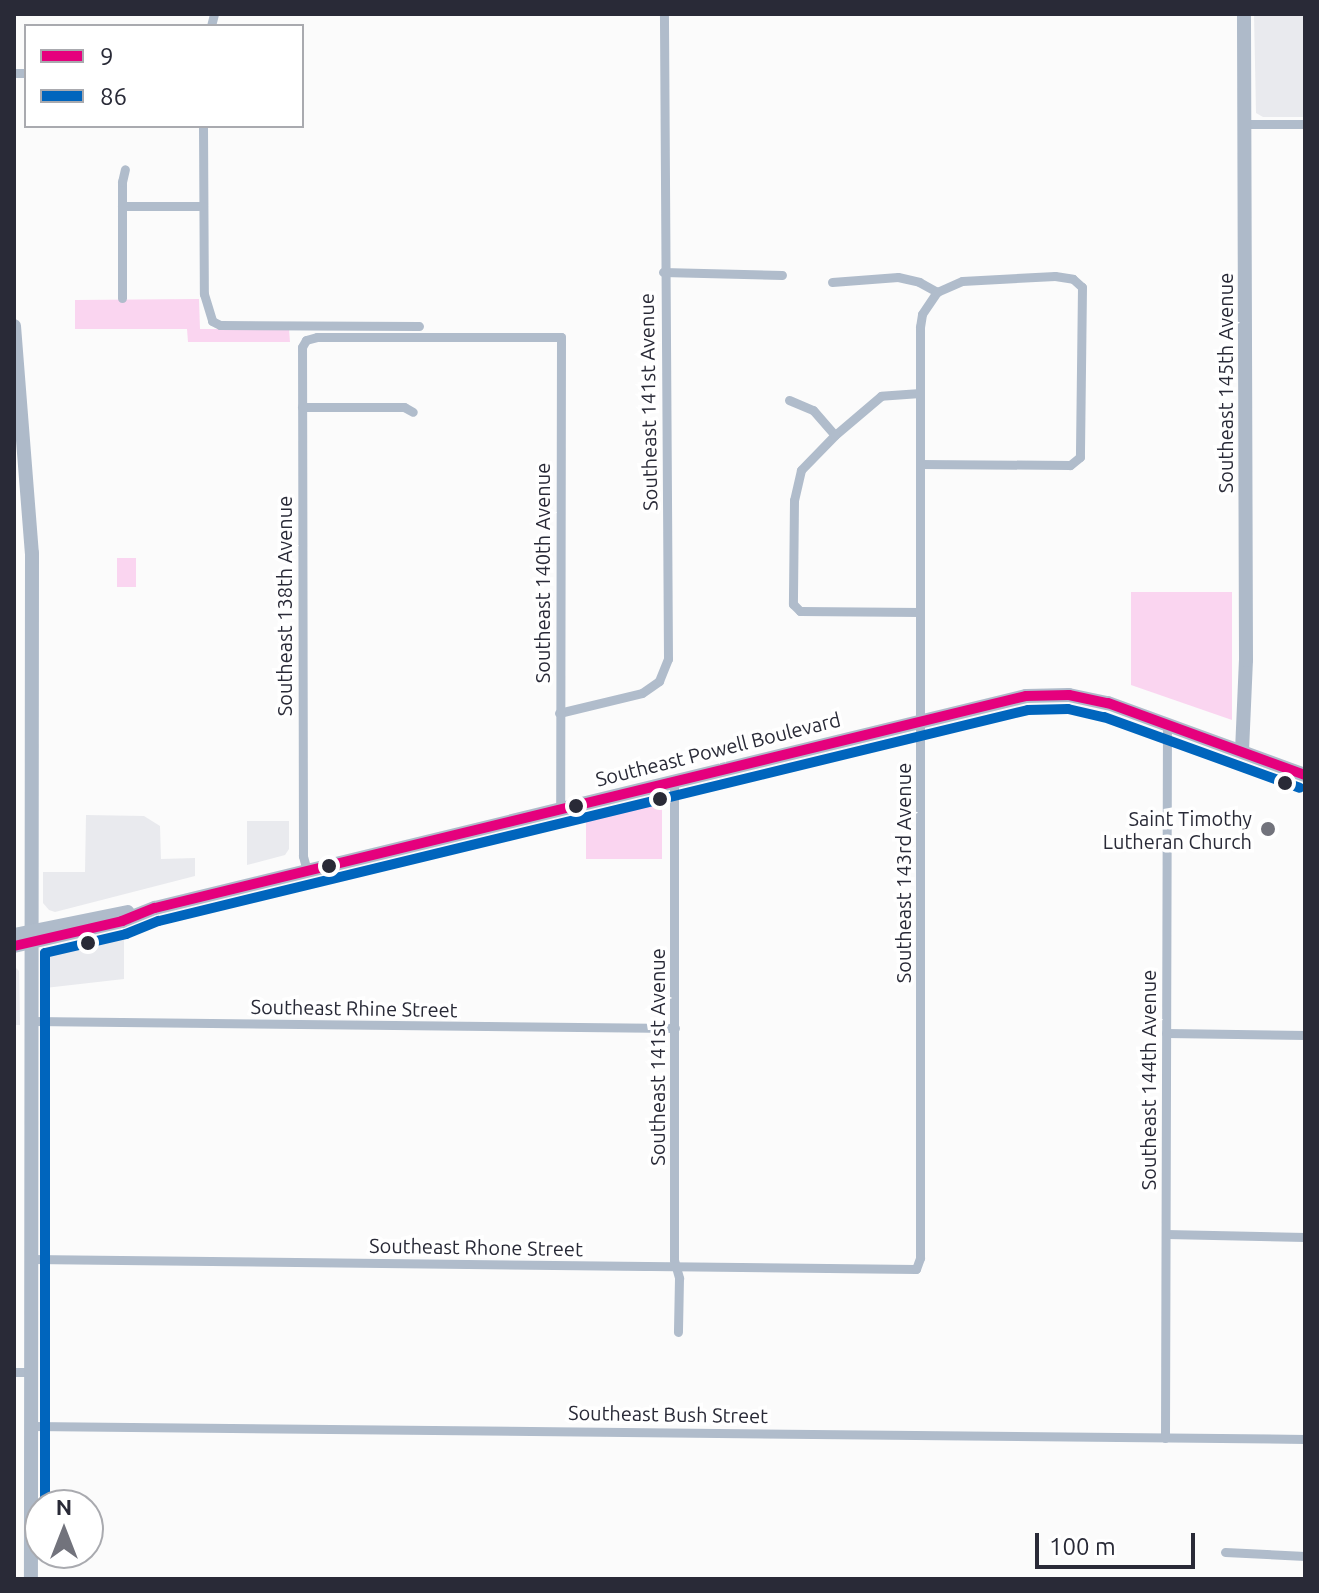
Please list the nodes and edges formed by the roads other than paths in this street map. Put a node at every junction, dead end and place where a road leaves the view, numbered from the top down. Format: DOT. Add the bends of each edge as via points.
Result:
graph roads {
  1 [pos="664,14"];
  2 [pos="1244,14"];
  3 [pos="1245,124"];
  4 [pos="1305,124"];
  5 [pos="203,128"];
  6 [pos="125,169"];
  7 [pos="122,206"];
  8 [pos="203,206"];
  9 [pos="663,272"];
  10 [pos="782,275"];
  11 [pos="832,282"];
  12 [pos="937,292"];
  13 [pos="122,298"];
  14 [pos="14,326"];
  15 [pos="419,326"];
  16 [pos="561,337"];
  17 [pos="920,393"];
  18 [pos="789,400"];
  19 [pos="302,407"];
  20 [pos="413,412"];
  21 [pos="835,435"];
  22 [pos="920,464"];
  23 [pos="920,612"];
  24 [pos="559,713"];
  25 [pos="921,719"];
  26 [pos="1167,723"];
  27 [pos="1242,751"];
  28 [pos="1305,775"];
  29 [pos="674,781"];
  30 [pos="560,809"];
  31 [pos="307,871"];
  32 [pos="14,935"];
  33 [pos="31,937"];
  34 [pos="14,946"];
  35 [pos="32,1021"];
  36 [pos="675,1028"];
  37 [pos="1166,1033"];
  38 [pos="1305,1035"];
  39 [pos="1166,1234"];
  40 [pos="1305,1237"];
  41 [pos="31,1259"];
  42 [pos="918,1265"];
  43 [pos="676,1268"];
  44 [pos="678,1332"];
  45 [pos="14,1372"];
  46 [pos="31,1372"];
  47 [pos="31,1426"];
  48 [pos="1165,1438"];
  49 [pos="1305,1439"];
  50 [pos="1225,1552"];
  51 [pos="1305,1556"];
  52 [pos="31,1579"];
  1 -- 9 [label="street, Southeast 141st Avenue"];
  2 -- 3 [label="street, Southeast 145th Avenue"];
  3 -- 4 [label="street"];
  3 -- 27 [label="street, Southeast 145th Avenue"];
  5 -- 8 [label="street"];
  6 -- 7 [label="street"];
  7 -- 8 [label="street"];
  7 -- 13 [label="street"];
  8 -- 15 [label="street" via="204,294 212,321"];
  9 -- 10 [label="street"];
  9 -- 24 [label="street, Southeast 141st Avenue" via="668,659 659,681 642,693"];
  11 -- 12 [label="street" via="898,277"];
  12 -- 17 [label="street, Southeast 143rd Avenue" via="922,314"];
  12 -- 22 [label="street" via="962,281 1055,276 1073,279 1082,287 1083,447 1070,465"];
  14 -- 33 [label="street" via="31,517"];
  16 -- 19 [label="street, Southeast 138th Avenue" via="317,337 302,347"];
  16 -- 24 [label="street, Southeast 140th Avenue"];
  17 -- 21 [label="street" via="881,396"];
  17 -- 22 [label="street, Southeast 143rd Avenue"];
  18 -- 21 [label="street" via="813,410"];
  19 -- 20 [label="street" via="404,407"];
  19 -- 31 [label="street, Southeast 138th Avenue"];
  21 -- 23 [label="street" via="801,470 795,484 793,604 800,611"];
  22 -- 23 [label="street, Southeast 143rd Avenue"];
  23 -- 25 [label="street, Southeast 143rd Avenue"];
  24 -- 30 [label="street, Southeast 140th Avenue"];
  25 -- 26 [label="main road, Southeast Powell Boulevard" via="1015,697 1058,695 1108,703"];
  25 -- 29 [label="main road, Southeast Powell Boulevard"];
  25 -- 42 [label="street, Southeast 143rd Avenue"];
  26 -- 27 [label="main road, Southeast Powell Boulevard"];
  26 -- 37 [label="street, Southeast 144th Avenue"];
  27 -- 28 [label="main road, Southeast Powell Boulevard"];
  29 -- 30 [label="main road, Southeast Powell Boulevard"];
  29 -- 36 [label="street, Southeast 141st Avenue"];
  30 -- 31 [label="main road, Southeast Powell Boulevard"];
  31 -- 33 [label="main road, Southeast Powell Boulevard" via="122,921"];
  32 -- 33 [label="main road, Southeast Powell Boulevard"];
  33 -- 34 [label="main road, Southeast Powell Boulevard"];
  33 -- 35 [label="street"];
  35 -- 36 [label="street, Southeast Rhine Street"];
  35 -- 41 [label="street"];
  36 -- 43 [label="street, Southeast 141st Avenue"];
  37 -- 38 [label="street"];
  37 -- 39 [label="street, Southeast 144th Avenue"];
  39 -- 40 [label="street"];
  39 -- 48 [label="street, Southeast 144th Avenue"];
  41 -- 43 [label="street, Southeast Rhone Street"];
  41 -- 46 [label="street"];
  42 -- 43 [label="street, Southeast Rhone Street" via="900,1272"];
  43 -- 44 [label="street, Southeast 141st Avenue"];
  45 -- 46 [label="street"];
  46 -- 47 [label="street"];
  47 -- 48 [label="street, Southeast Bush Street"];
  47 -- 52 [label="street"];
  48 -- 49 [label="street, Southeast Bush Street"];
  50 -- 51 [label="street"];
}
